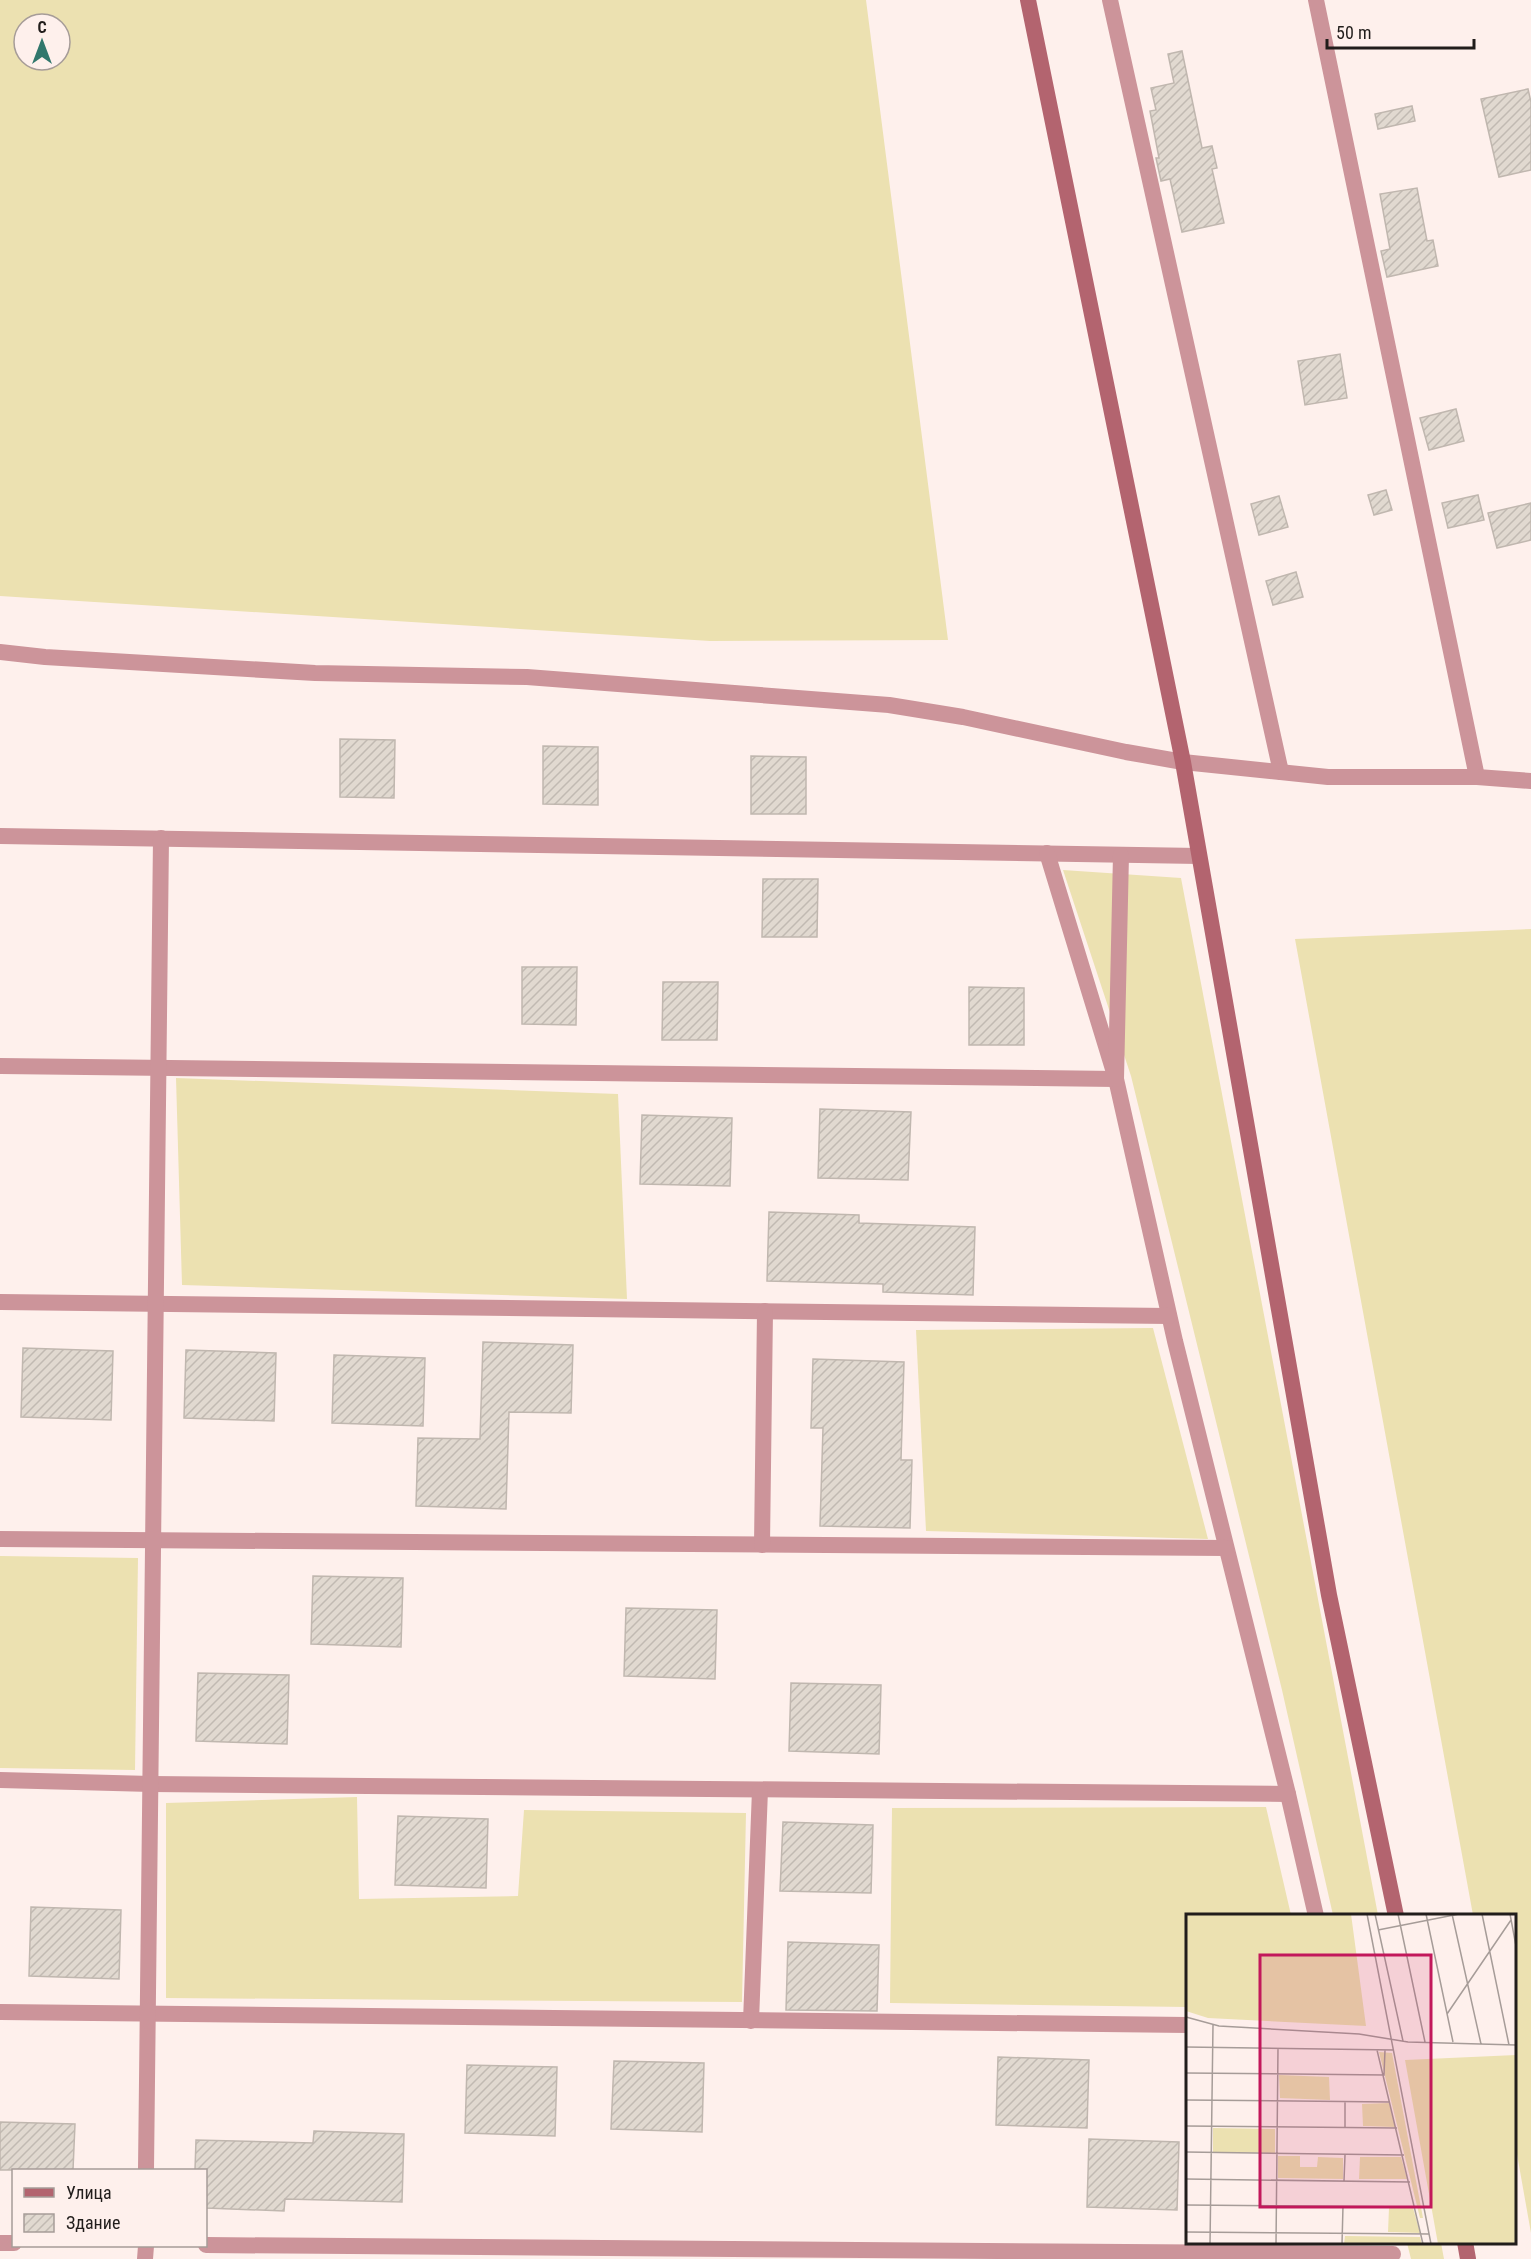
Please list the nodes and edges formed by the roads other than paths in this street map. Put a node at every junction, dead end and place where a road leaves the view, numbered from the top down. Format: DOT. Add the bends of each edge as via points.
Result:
graph roads {
  1 [pos="1028,0"];
  2 [pos="1110,0"];
  3 [pos="1316,0"];
  4 [pos="0,652"];
  5 [pos="1183,762"];
  6 [pos="1281,772"];
  7 [pos="1477,777"];
  8 [pos="1531,780"];
  9 [pos="0,836"];
  10 [pos="162,838"];
  11 [pos="1047,853"];
  12 [pos="1122,855"];
  13 [pos="1199,856"];
  14 [pos="0,1066"];
  15 [pos="159,1068"];
  16 [pos="1116,1079"];
  17 [pos="0,1302"];
  18 [pos="156,1304"];
  19 [pos="765,1311"];
  20 [pos="1169,1316"];
  21 [pos="0,1539"];
  22 [pos="154,1541"];
  23 [pos="762,1545"];
  24 [pos="1226,1548"];
  25 [pos="0,1780"];
  26 [pos="151,1784"];
  27 [pos="760,1790"];
  28 [pos="1288,1794"];
  29 [pos="1316,1914"];
  30 [pos="1396,1914"];
  31 [pos="0,2012"];
  32 [pos="148,2014"];
  33 [pos="751,2021"];
  34 [pos="1186,2025"];
  35 [pos="147,2169"];
  36 [pos="1465,2244"];
  37 [pos="207,2245"];
  38 [pos="1393,2252"];
  39 [pos="743,2254"];
  40 [pos="1468,2259"];
  1 -- 5 [label="main road"];
  2 -- 6 [label="street"];
  3 -- 7 [label="street"];
  4 -- 5 [label="street" via="291,672 548,678 889,705"];
  5 -- 6 [label="street"];
  5 -- 13 [label="main road"];
  6 -- 7 [label="street" via="1328,777"];
  7 -- 8 [label="street"];
  9 -- 10 [label="street"];
  10 -- 11 [label="street"];
  10 -- 15 [label="street"];
  11 -- 12 [label="street"];
  11 -- 16 [label="street"];
  12 -- 13 [label="street"];
  12 -- 16 [label="street"];
  13 -- 30 [label="main road" via="1329,1595"];
  14 -- 15 [label="street"];
  15 -- 16 [label="street"];
  15 -- 18 [label="street"];
  16 -- 20 [label="street"];
  17 -- 18 [label="street"];
  18 -- 19 [label="street"];
  18 -- 22 [label="street"];
  19 -- 20 [label="street"];
  19 -- 23 [label="street"];
  20 -- 24 [label="street"];
  21 -- 22 [label="street"];
  22 -- 23 [label="street"];
  22 -- 26 [label="street"];
  23 -- 24 [label="street"];
  24 -- 28 [label="street"];
  25 -- 26 [label="street"];
  26 -- 27 [label="street"];
  26 -- 32 [label="street"];
  27 -- 28 [label="street"];
  27 -- 33 [label="street"];
  28 -- 29 [label="street"];
  31 -- 32 [label="street"];
  32 -- 33 [label="street"];
  32 -- 35 [label="street"];
  33 -- 34 [label="street"];
  36 -- 40 [label="main road"];
  37 -- 39 [label="street"];
  38 -- 39 [label="street"];
}
